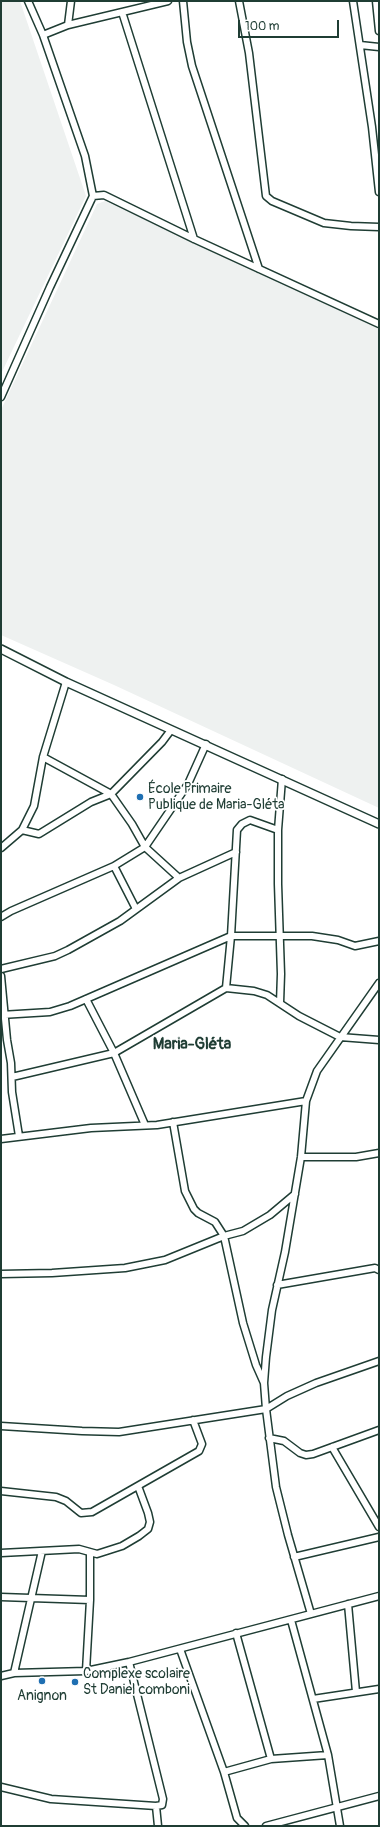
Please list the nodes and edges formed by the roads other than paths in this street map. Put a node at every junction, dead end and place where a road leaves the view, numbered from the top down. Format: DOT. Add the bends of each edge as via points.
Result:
graph roads {
  1 [pos="28,1"];
  2 [pos="71,1"];
  3 [pos="168,1"];
  4 [pos="182,1"];
  5 [pos="239,1"];
  6 [pos="353,1"];
  7 [pos="376,1"];
  8 [pos="122,12"];
  9 [pos="68,25"];
  10 [pos="379,31"];
  11 [pos="43,35"];
  12 [pos="360,45"];
  13 [pos="379,47"];
  14 [pos="379,192"];
  15 [pos="93,196"];
  16 [pos="379,227"];
  17 [pos="194,239"];
  18 [pos="259,269"];
  19 [pos="379,324"];
  20 [pos="1,397"];
  21 [pos="1,649"];
  22 [pos="66,682"];
  23 [pos="171,730"];
  24 [pos="206,744"];
  25 [pos="43,757"];
  26 [pos="282,779"];
  27 [pos="111,794"];
  28 [pos="379,824"];
  29 [pos="22,830"];
  30 [pos="278,830"];
  31 [pos="144,847"];
  32 [pos="1,848"];
  33 [pos="236,852"];
  34 [pos="114,866"];
  35 [pos="179,878"];
  36 [pos="136,909"];
  37 [pos="1,917"];
  38 [pos="231,936"];
  39 [pos="281,936"];
  40 [pos="379,941"];
  41 [pos="1,969"];
  42 [pos="1,976"];
  43 [pos="379,983"];
  44 [pos="226,988"];
  45 [pos="86,999"];
  46 [pos="280,1003"];
  47 [pos="3,1015"];
  48 [pos="340,1037"];
  49 [pos="379,1040"];
  50 [pos="114,1053"];
  51 [pos="12,1077"];
  52 [pos="306,1101"];
  53 [pos="173,1122"];
  54 [pos="146,1125"];
  55 [pos="19,1136"];
  56 [pos="1,1139"];
  57 [pos="379,1153"];
  58 [pos="301,1157"];
  59 [pos="295,1194"];
  60 [pos="224,1236"];
  61 [pos="379,1270"];
  62 [pos="1,1274"];
  63 [pos="277,1285"];
  64 [pos="379,1361"];
  65 [pos="264,1383"];
  66 [pos="266,1409"];
  67 [pos="193,1420"];
  68 [pos="1,1426"];
  69 [pos="379,1430"];
  70 [pos="269,1438"];
  71 [pos="332,1447"];
  72 [pos="138,1486"];
  73 [pos="1,1491"];
  74 [pos="379,1527"];
  75 [pos="379,1537"];
  76 [pos="42,1551"];
  77 [pos="1,1553"];
  78 [pos="90,1553"];
  79 [pos="294,1557"];
  80 [pos="379,1596"];
  81 [pos="1,1597"];
  82 [pos="32,1599"];
  83 [pos="90,1600"];
  84 [pos="348,1604"];
  85 [pos="311,1614"];
  86 [pos="291,1620"];
  87 [pos="236,1633"];
  88 [pos="180,1649"];
  89 [pos="129,1662"];
  90 [pos="86,1671"];
  91 [pos="14,1673"];
  92 [pos="1,1676"];
  93 [pos="379,1689"];
  94 [pos="356,1692"];
  95 [pos="313,1699"];
  96 [pos="328,1755"];
  97 [pos="271,1759"];
  98 [pos="224,1772"];
  99 [pos="1,1787"];
  100 [pos="379,1796"];
  101 [pos="156,1806"];
  102 [pos="338,1807"];
  103 [pos="158,1826"];
  104 [pos="245,1826"];
  105 [pos="266,1826"];
  106 [pos="340,1826"];
  1 -- 11 [label="street"];
  2 -- 9 [label="street"];
  3 -- 8 [label="street"];
  4 -- 18 [label="street" via="192,66"];
  5 -- 16 [label="street" via="249,53 266,196 272,201 324,223"];
  6 -- 12 [label="street"];
  7 -- 10 [label="street"];
  8 -- 9 [label="street"];
  8 -- 17 [label="street"];
  9 -- 11 [label="street"];
  11 -- 15 [label="street" via="85,156"];
  12 -- 13 [label="street"];
  12 -- 14 [label="street"];
  15 -- 17 [label="street" via="104,195"];
  15 -- 20 [label="street"];
  17 -- 18 [label="street"];
  18 -- 19 [label="street"];
  21 -- 22 [label="street"];
  22 -- 23 [label="street"];
  22 -- 25 [label="street"];
  23 -- 24 [label="street"];
  23 -- 27 [label="street"];
  24 -- 26 [label="street"];
  24 -- 31 [label="street" via="188,784"];
  25 -- 27 [label="street"];
  25 -- 29 [label="street" via="34,806"];
  26 -- 28 [label="street"];
  26 -- 30 [label="street"];
  27 -- 29 [label="street" via="91,802 39,834"];
  27 -- 31 [label="street"];
  29 -- 32 [label="street"];
  30 -- 33 [label="street" via="255,821 246,821 237,830"];
  30 -- 39 [label="street"];
  31 -- 34 [label="street"];
  31 -- 35 [label="street"];
  33 -- 35 [label="street"];
  33 -- 38 [label="street"];
  34 -- 36 [label="street"];
  34 -- 37 [label="street"];
  35 -- 36 [label="street"];
  36 -- 41 [label="street" via="111,927 55,956"];
  38 -- 39 [label="street"];
  38 -- 44 [label="street"];
  38 -- 45 [label="street"];
  39 -- 40 [label="street" via="312,936 355,946"];
  39 -- 46 [label="street"];
  42 -- 47 [label="street"];
  43 -- 48 [label="street"];
  44 -- 46 [label="street" via="254,991"];
  44 -- 50 [label="street"];
  45 -- 47 [label="street" via="50,1012"];
  45 -- 50 [label="street"];
  46 -- 48 [label="street"];
  47 -- 51 [label="street"];
  48 -- 49 [label="street"];
  48 -- 52 [label="street" via="317,1070"];
  50 -- 51 [label="street"];
  50 -- 54 [label="street"];
  51 -- 55 [label="street"];
  52 -- 53 [label="street"];
  52 -- 58 [label="street"];
  53 -- 54 [label="street"];
  53 -- 60 [label="street" via="182,1180 188,1196 194,1209 215,1222"];
  54 -- 55 [label="street"];
  55 -- 56 [label="street"];
  57 -- 58 [label="street" via="356,1157"];
  58 -- 59 [label="street"];
  59 -- 60 [label="street" via="258,1223 243,1231"];
  59 -- 63 [label="street"];
  60 -- 62 [label="street" via="165,1260 142,1266"];
  60 -- 65 [label="street" via="243,1323"];
  61 -- 63 [label="street" via="375,1268"];
  63 -- 65 [label="street"];
  64 -- 66 [label="street" via="316,1383"];
  65 -- 66 [label="street"];
  66 -- 67 [label="street"];
  66 -- 70 [label="street"];
  67 -- 68 [label="street" via="119,1432"];
  67 -- 72 [label="street" via="202,1444 199,1451"];
  69 -- 71 [label="street"];
  70 -- 71 [label="street" via="284,1441 306,1455"];
  70 -- 79 [label="street" via="276,1487"];
  71 -- 74 [label="street"];
  72 -- 73 [label="street" via="85,1514 56,1497"];
  72 -- 78 [label="street" via="148,1513 148,1528 122,1546 97,1554"];
  75 -- 79 [label="street"];
  76 -- 77 [label="street"];
  76 -- 78 [label="street" via="79,1549"];
  76 -- 82 [label="street"];
  78 -- 83 [label="street"];
  79 -- 85 [label="street"];
  80 -- 84 [label="street"];
  81 -- 82 [label="street"];
  82 -- 83 [label="street"];
  82 -- 91 [label="street"];
  83 -- 90 [label="street"];
  84 -- 85 [label="street"];
  84 -- 94 [label="street"];
  85 -- 86 [label="street"];
  86 -- 87 [label="street"];
  86 -- 95 [label="street"];
  87 -- 88 [label="street"];
  87 -- 97 [label="street"];
  88 -- 89 [label="street"];
  88 -- 98 [label="street"];
  89 -- 90 [label="street"];
  89 -- 101 [label="street" via="163,1799 162,1804"];
  90 -- 91 [label="street"];
  91 -- 92 [label="street"];
  93 -- 94 [label="street"];
  94 -- 95 [label="street"];
  95 -- 96 [label="street"];
  96 -- 97 [label="street"];
  96 -- 102 [label="street"];
  97 -- 98 [label="street"];
  98 -- 104 [label="street" via="237,1818"];
  99 -- 101 [label="street" via="51,1799"];
  100 -- 102 [label="street"];
  101 -- 103 [label="street"];
  102 -- 105 [label="street"];
  102 -- 106 [label="street"];
}
